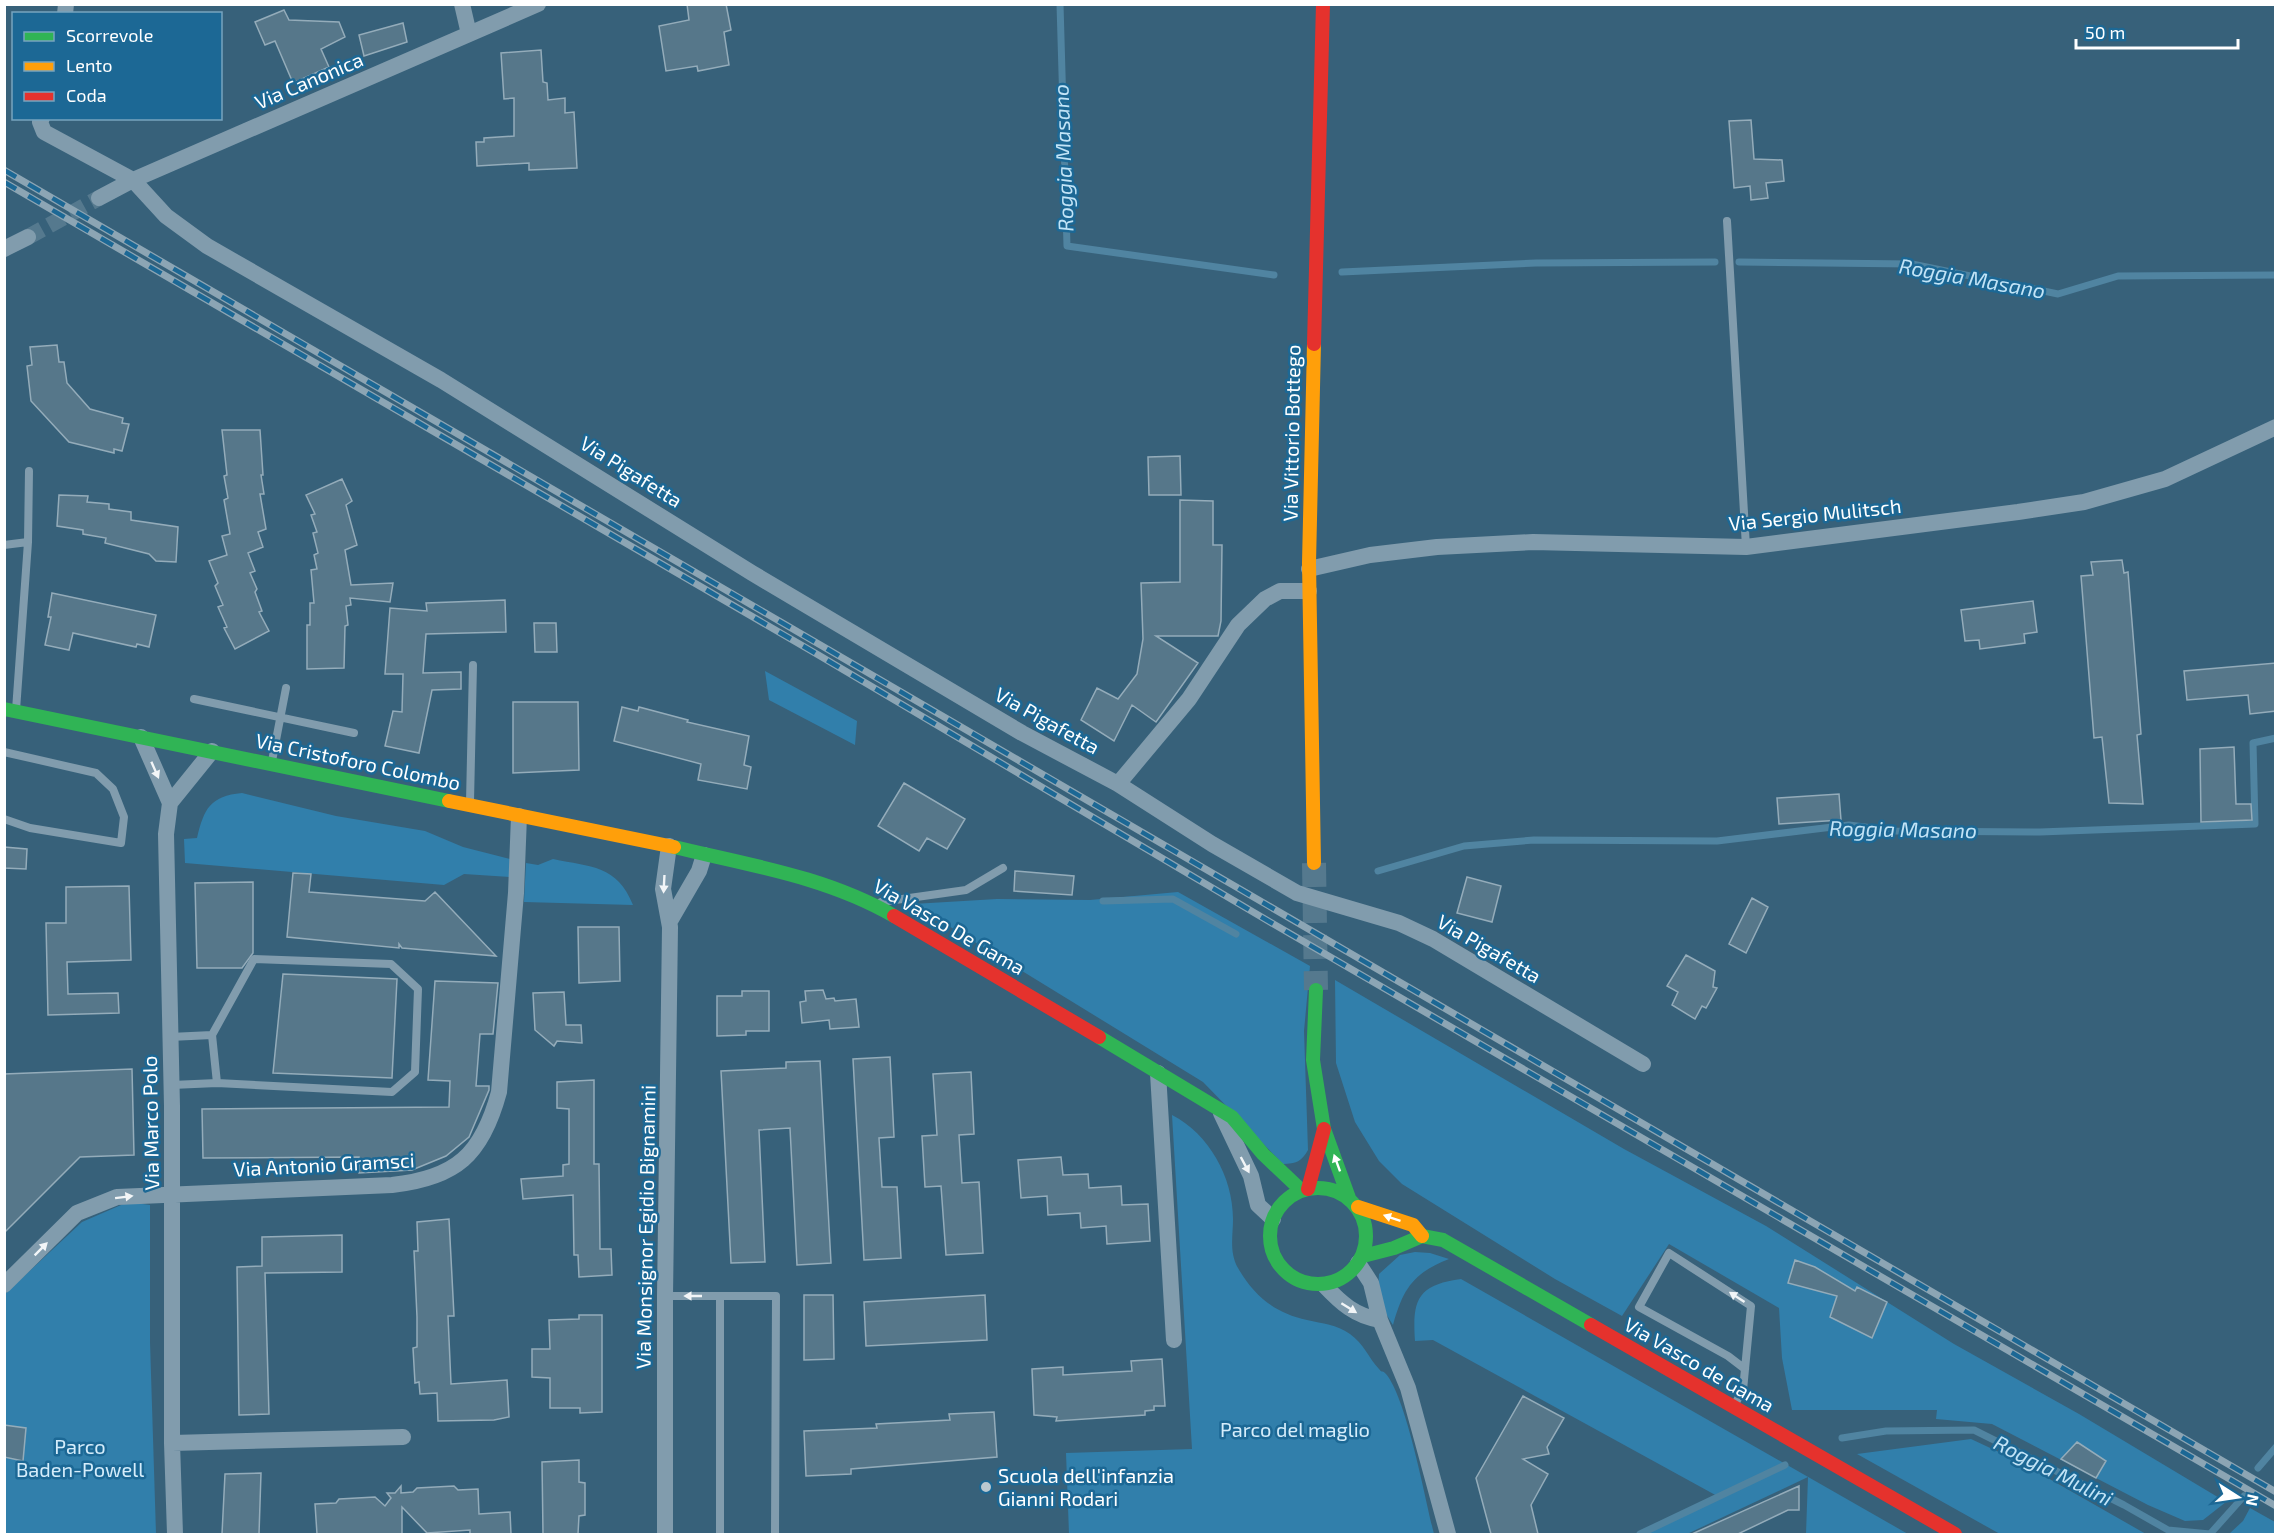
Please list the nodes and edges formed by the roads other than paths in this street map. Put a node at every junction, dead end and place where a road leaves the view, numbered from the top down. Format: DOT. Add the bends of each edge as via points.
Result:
graph roads {
  1 [pos="462,4"];
  2 [pos="538,4"];
  3 [pos="1323,4"];
  4 [pos="469,34"];
  5 [pos="41,120"];
  6 [pos="133,180"];
  7 [pos="99,198"];
  8 [pos="1727,221"];
  9 [pos="28,237"];
  10 [pos="4,249"];
  11 [pos="2276,428"];
  12 [pos="28,471"];
  13 [pos="28,542"];
  14 [pos="4,545"];
  15 [pos="1746,547"];
  16 [pos="1309,569"];
  17 [pos="1309,591"];
  18 [pos="473,665"];
  19 [pos="286,688"];
  20 [pos="194,699"];
  21 [pos="10,711"];
  22 [pos="280,717"];
  23 [pos="354,733"];
  24 [pos="141,737"];
  25 [pos="4,752"];
  26 [pos="212,752"];
  27 [pos="271,764"];
  28 [pos="1118,784"];
  29 [pos="170,803"];
  30 [pos="469,806"];
  31 [pos="519,816"];
  32 [pos="4,819"];
  33 [pos="669,846"];
  34 [pos="704,855"];
  35 [pos="1314,863"];
  36 [pos="1003,868"];
  37 [pos="872,903"];
  38 [pos="670,921"];
  39 [pos="1316,990"];
  40 [pos="212,1035"];
  41 [pos="170,1037"];
  42 [pos="1644,1064"];
  43 [pos="1158,1073"];
  44 [pos="217,1083"];
  45 [pos="172,1085"];
  46 [pos="1221,1112"];
  47 [pos="1324,1129"];
  48 [pos="1304,1189"];
  49 [pos="173,1193"];
  50 [pos="1353,1203"];
  51 [pos="1273,1219"];
  52 [pos="1422,1236"];
  53 [pos="1360,1260"];
  54 [pos="4,1285"];
  55 [pos="1324,1285"];
  56 [pos="665,1296"];
  57 [pos="720,1296"];
  58 [pos="1380,1320"];
  59 [pos="1174,1340"];
  60 [pos="1745,1369"];
  61 [pos="1733,1407"];
  62 [pos="403,1437"];
  63 [pos="172,1443"];
  64 [pos="175,1534"];
  65 [pos="665,1534"];
  66 [pos="720,1534"];
  67 [pos="775,1534"];
  68 [pos="1449,1534"];
  69 [pos="1955,1534"];
  1 -- 4 [label="street"];
  2 -- 4 [label="street, Via Canonica"];
  3 -- 16 [label="street, Via Vittorio Bottego"];
  4 -- 6 [label="street, Via Canonica"];
  5 -- 6 [label="street, Via Pigafetta" via="44,132"];
  6 -- 7 [label="street, Via Canonica"];
  6 -- 28 [label="street, Via Pigafetta" via="166,216 207,246 441,380 1022,733"];
  8 -- 15 [label="lane"];
  9 -- 10 [label="street"];
  11 -- 15 [label="street, Via Sergio Mulitsch" via="2164,479 2084,502"];
  12 -- 13 [label="lane"];
  13 -- 14 [label="lane"];
  13 -- 21 [label="lane"];
  15 -- 16 [label="street, Via Sergio Mulitsch" via="1533,542 1370,555"];
  16 -- 17 [label="street, Via Vittorio Bottego"];
  17 -- 28 [label="street" via="1280,591 1265,599 1238,625 1189,699"];
  17 -- 35 [label="street, Via Vittorio Bottego"];
  18 -- 30 [label="lane"];
  19 -- 22 [label="lane"];
  20 -- 22 [label="lane"];
  21 -- 24 [label="street, Via Cristoforo Colombo"];
  22 -- 23 [label="lane"];
  22 -- 27 [label="lane"];
  24 -- 26 [label="street, Via Cristoforo Colombo"];
  24 -- 29 [label="street, one-way"];
  25 -- 32 [label="lane" via="96,773 113,789 124,817 121,843 30,828"];
  26 -- 27 [label="street, Via Cristoforo Colombo"];
  26 -- 29 [label="street"];
  27 -- 30 [label="street, Via Cristoforo Colombo"];
  28 -- 42 [label="street, Via Pigafetta" via="1297,893 1399,923 1433,939"];
  29 -- 41 [label="street, Via Marco Polo" via="166,834"];
  30 -- 31 [label="street, Via Cristoforo Colombo"];
  31 -- 33 [label="street, Via Cristoforo Colombo"];
  31 -- 49 [label="street, Via Antonio Gramsci" via="499,1092 491,1122 475,1149 451,1169 422,1182"];
  33 -- 34 [label="street, Via Cristoforo Colombo"];
  33 -- 38 [label="street, Via Monsignor Egidio Bignamini, one-way" via="663,889"];
  34 -- 37 [label="street, Via Vasco De Gama" via="823,883"];
  34 -- 38 [label="street, Via Monsignor Egidio Bignamini"];
  36 -- 37 [label="lane" via="966,890"];
  37 -- 43 [label="street, Via Vasco De Gama"];
  38 -- 56 [label="street, Via Monsignor Egidio Bignamini"];
  39 -- 47 [label="street" via="1313,1060"];
  40 -- 41 [label="lane"];
  40 -- 44 [label="lane"];
  40 -- 44 [label="lane" via="254,959 391,964 418,989 415,1072 392,1092"];
  41 -- 45 [label="street, Via Marco Polo"];
  43 -- 46 [label="street, Via Vasco De Gama"];
  43 -- 59 [label="street"];
  44 -- 45 [label="lane"];
  45 -- 49 [label="street, Via Marco Polo"];
  46 -- 48 [label="street, Via Vasco De Gama" via="1232,1117 1263,1154"];
  46 -- 51 [label="street, Via Vasco De Gama, one-way" via="1251,1176 1258,1205"];
  47 -- 48 [label="street"];
  50 -- 47 [label="street, one-way"];
  48 -- 50 [label="street" via="1326,1188"];
  48 -- 51 [label="street" via="1281,1204"];
  54 -- 49 [label="street, Via Antonio Gramsci, one-way" via="77,1213 117,1197"];
  49 -- 63 [label="street, Via Marco Polo"];
  52 -- 50 [label="street, Via Vasco de Gama, one-way" via="1413,1225"];
  50 -- 53 [label="street" via="1367,1231"];
  51 -- 55 [label="street" via="1269,1235 1280,1266 1307,1284"];
  52 -- 53 [label="street"];
  52 -- 61 [label="street, Via Vasco de Gama" via="1443,1240"];
  53 -- 55 [label="street" via="1340,1280"];
  53 -- 58 [label="street" via="1371,1283"];
  55 -- 58 [label="street, one-way" via="1342,1304 1364,1317"];
  57 -- 56 [label="lane, one-way"];
  56 -- 65 [label="street, Via Monsignor Egidio Bignamini"];
  57 -- 66 [label="lane"];
  57 -- 67 [label="lane" via="776,1296"];
  58 -- 68 [label="street" via="1410,1395"];
  60 -- 60 [label="lane, one-way" via="1751,1306 1669,1253 1639,1307"];
  60 -- 61 [label="lane" via="1743,1390"];
  61 -- 69 [label="street, Via Vasco de Gama"];
  62 -- 63 [label="street"];
  63 -- 64 [label="street, Via Marco Polo"];
}
